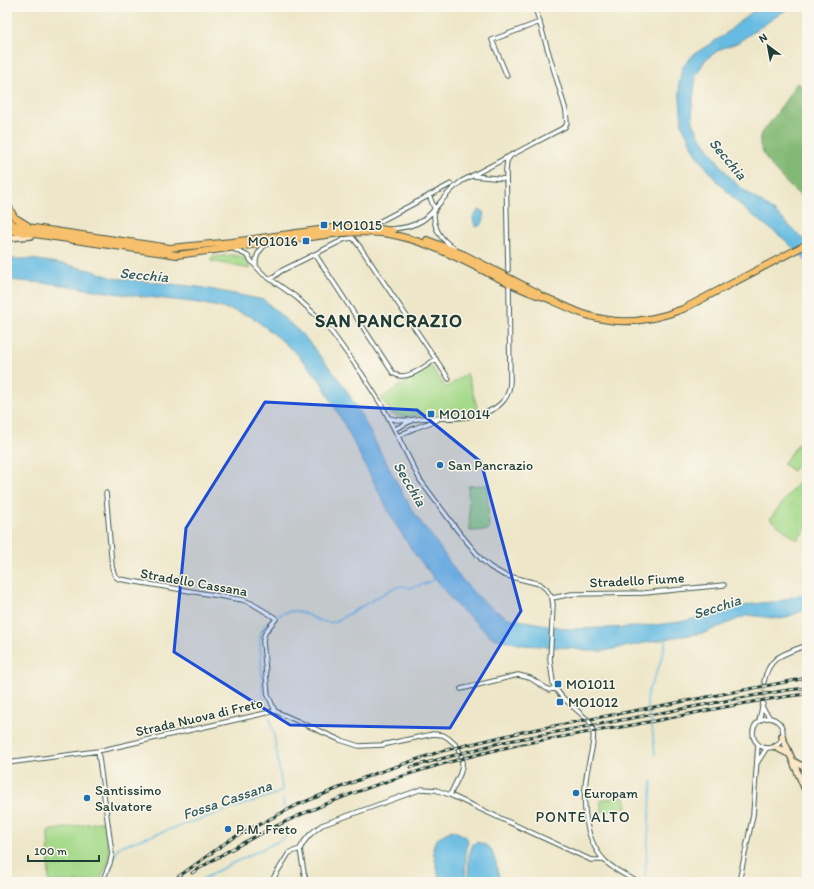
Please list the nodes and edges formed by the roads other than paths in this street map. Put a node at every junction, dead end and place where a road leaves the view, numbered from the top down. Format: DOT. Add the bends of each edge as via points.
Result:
graph roads {
  1 [pos="535,7"];
  2 [pos="540,22"];
  3 [pos="506,76"];
  4 [pos="514,153"];
  5 [pos="470,177"];
  6 [pos="506,179"];
  7 [pos="451,184"];
  8 [pos="429,195"];
  9 [pos="7,204"];
  10 [pos="434,211"];
  11 [pos="7,220"];
  12 [pos="377,223"];
  13 [pos="34,228"];
  14 [pos="386,229"];
  15 [pos="7,230"];
  16 [pos="48,236"];
  17 [pos="7,238"];
  18 [pos="268,242"];
  19 [pos="807,244"];
  20 [pos="231,248"];
  21 [pos="315,254"];
  22 [pos="464,255"];
  23 [pos="257,267"];
  24 [pos="508,270"];
  25 [pos="271,279"];
  26 [pos="509,287"];
  27 [pos="548,299"];
  28 [pos="436,359"];
  29 [pos="449,379"];
  30 [pos="389,418"];
  31 [pos="440,419"];
  32 [pos="412,421"];
  33 [pos="395,429"];
  34 [pos="398,436"];
  35 [pos="106,493"];
  36 [pos="724,584"];
  37 [pos="552,598"];
  38 [pos="807,645"];
  39 [pos="764,682"];
  40 [pos="555,688"];
  41 [pos="462,689"];
  42 [pos="275,711"];
  43 [pos="770,718"];
  44 [pos="759,721"];
  45 [pos="782,736"];
  46 [pos="758,745"];
  47 [pos="775,747"];
  48 [pos="766,749"];
  49 [pos="98,751"];
  50 [pos="789,754"];
  51 [pos="792,760"];
  52 [pos="7,762"];
  53 [pos="756,764"];
  54 [pos="807,768"];
  55 [pos="807,794"];
  56 [pos="450,795"];
  57 [pos="300,849"];
  58 [pos="604,860"];
  59 [pos="102,882"];
  60 [pos="271,882"];
  61 [pos="307,882"];
  62 [pos="638,882"];
  63 [pos="739,882"];
  1 -- 2 [label="street"];
  2 -- 3 [label="street" via="492,40"];
  2 -- 4 [label="street" via="566,110 567,123 560,130"];
  4 -- 5 [label="street"];
  4 -- 6 [label="street" via="507,161"];
  5 -- 6 [label="street"];
  5 -- 10 [label="street" via="449,192"];
  6 -- 24 [label="street"];
  7 -- 8 [label="street"];
  8 -- 10 [label="street"];
  8 -- 12 [label="street"];
  9 -- 13 [label="main road" via="14,217"];
  10 -- 14 [label="street" via="414,225"];
  10 -- 22 [label="street" via="434,224 442,238"];
  11 -- 13 [label="main road" via="14,225"];
  13 -- 14 [label="main road" via="170,248 340,227"];
  14 -- 22 [label="main road" via="425,239"];
  15 -- 16 [label="main road"];
  16 -- 17 [label="street" via="26,235"];
  16 -- 20 [label="main road" via="172,255"];
  18 -- 20 [label="main road"];
  18 -- 23 [label="street" via="258,253"];
  18 -- 27 [label="main road" via="353,232 388,233 439,249"];
  19 -- 27 [label="main road" via="696,303 658,318 603,320"];
  20 -- 23 [label="street" via="248,256"];
  21 -- 25 [label="street" via="281,271"];
  21 -- 28 [label="street" via="348,238 356,240"];
  21 -- 28 [label="street" via="393,373 399,377 408,375"];
  22 -- 27 [label="main road"];
  23 -- 25 [label="street"];
  25 -- 30 [label="street" via="320,319 362,374"];
  26 -- 31 [label="street" via="510,380 507,396 501,404 488,412"];
  28 -- 29 [label="street"];
  30 -- 32 [label="street"];
  30 -- 33 [label="street"];
  31 -- 32 [label="street"];
  31 -- 34 [label="street"];
  32 -- 33 [label="street"];
  33 -- 34 [label="street"];
  34 -- 37 [label="street" via="420,480 482,560 504,575 540,584"];
  35 -- 42 [label="street, Stradello Cassana" via="112,567 119,579 243,600 276,619 266,629 263,641 268,695"];
  36 -- 37 [label="street, Stradello Fiume" via="644,593 572,594"];
  37 -- 40 [label="street" via="550,660 551,678"];
  38 -- 39 [label="street" via="771,662"];
  40 -- 41 [label="street" via="549,690 530,678 518,675"];
  40 -- 58 [label="street" via="592,725 592,748 585,784 584,806 591,837"];
  42 -- 49 [label="street, Strada Nuova di Freto"];
  42 -- 56 [label="street, Strada Nuova di Freto" via="359,746 373,746 433,734 443,735 456,745 462,760 460,774"];
  43 -- 44 [label="street"];
  43 -- 44 [label="street" via="763,705"];
  43 -- 45 [label="street" via="778,723 783,731"];
  44 -- 46 [label="street" via="752,733"];
  45 -- 47 [label="street"];
  45 -- 50 [label="street"];
  46 -- 48 [label="street"];
  46 -- 53 [label="street"];
  47 -- 48 [label="street"];
  47 -- 50 [label="street"];
  48 -- 53 [label="street"];
  49 -- 52 [label="street, Strada Nuova di Freto"];
  49 -- 59 [label="street" via="112,854"];
  50 -- 51 [label="street"];
  51 -- 54 [label="street"];
  51 -- 55 [label="street"];
  53 -- 63 [label="street" via="753,815"];
  56 -- 57 [label="street" via="436,790 418,790 322,824 311,832"];
  56 -- 58 [label="street" via="591,860"];
  57 -- 60 [label="street" via="290,853"];
  57 -- 61 [label="street"];
  58 -- 62 [label="street"];
}
